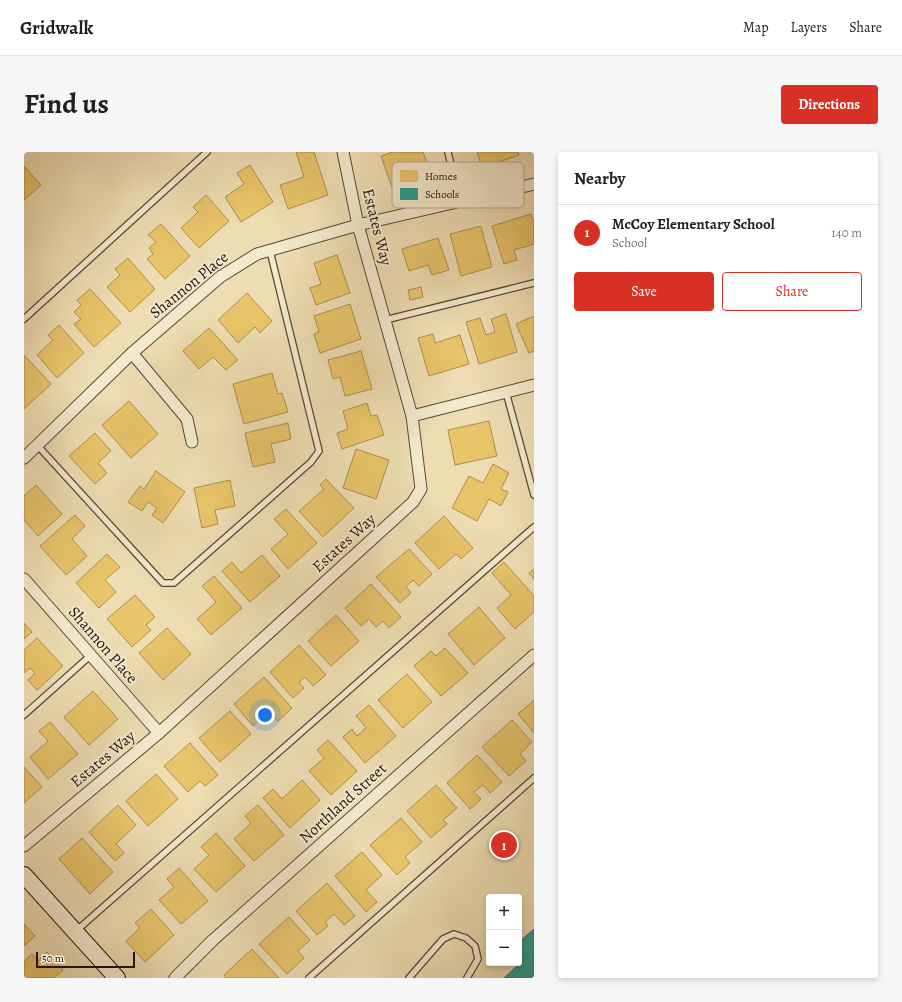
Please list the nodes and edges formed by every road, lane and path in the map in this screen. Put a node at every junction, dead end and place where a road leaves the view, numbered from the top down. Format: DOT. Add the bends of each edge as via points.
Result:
graph roads {
  1 [pos="207,152"];
  2 [pos="343,152"];
  3 [pos="448,152"];
  4 [pos="450,162"];
  5 [pos="534,184"];
  6 [pos="524,186"];
  7 [pos="430,208"];
  8 [pos="358,225"];
  9 [pos="270,251"];
  10 [pos="534,284"];
  11 [pos="24,319"];
  12 [pos="385,320"];
  13 [pos="132,354"];
  14 [pos="534,385"];
  15 [pos="506,392"];
  16 [pos="412,416"];
  17 [pos="192,442"];
  18 [pos="37,445"];
  19 [pos="24,458"];
  20 [pos="534,495"];
  21 [pos="534,527"];
  22 [pos="24,580"];
  23 [pos="91,655"];
  24 [pos="534,655"];
  25 [pos="24,715"];
  26 [pos="159,732"];
  27 [pos="534,778"];
  28 [pos="24,846"];
  29 [pos="24,875"];
  30 [pos="76,932"];
  31 [pos="117,978"];
  32 [pos="175,978"];
  33 [pos="309,978"];
  34 [pos="409,978"];
  35 [pos="467,978"];
  1 -- 11 [label="lane"];
  2 -- 8 [label="street, Estates Way"];
  3 -- 4 [label="lane"];
  5 -- 6 [label="street, Shannon Place"];
  7 -- 8 [label="street, Shannon Place"];
  8 -- 9 [label="street, Shannon Place"];
  8 -- 12 [label="street, Estates Way"];
  9 -- 13 [label="street, Shannon Place" via="256,254 220,277"];
  9 -- 18 [label="lane" via="319,452 311,462 174,583 163,583"];
  10 -- 12 [label="lane"];
  12 -- 16 [label="street, Estates Way"];
  13 -- 17 [label="street" via="186,419"];
  13 -- 18 [label="street, Shannon Place"];
  14 -- 15 [label="street"];
  15 -- 16 [label="street"];
  15 -- 20 [label="lane"];
  16 -- 26 [label="street, Estates Way" via="421,489 412,502"];
  18 -- 19 [label="street, Shannon Place"];
  21 -- 30 [label="lane"];
  22 -- 23 [label="street, Shannon Place"];
  23 -- 25 [label="lane"];
  23 -- 26 [label="street, Shannon Place"];
  24 -- 32 [label="street, Northland Street" via="213,940"];
  26 -- 28 [label="street, Estates Way"];
  27 -- 33 [label="lane"];
  29 -- 30 [label="street"];
  30 -- 31 [label="street"];
  34 -- 35 [label="lane" via="443,939 454,934 466,938 475,946 478,959"];
}
